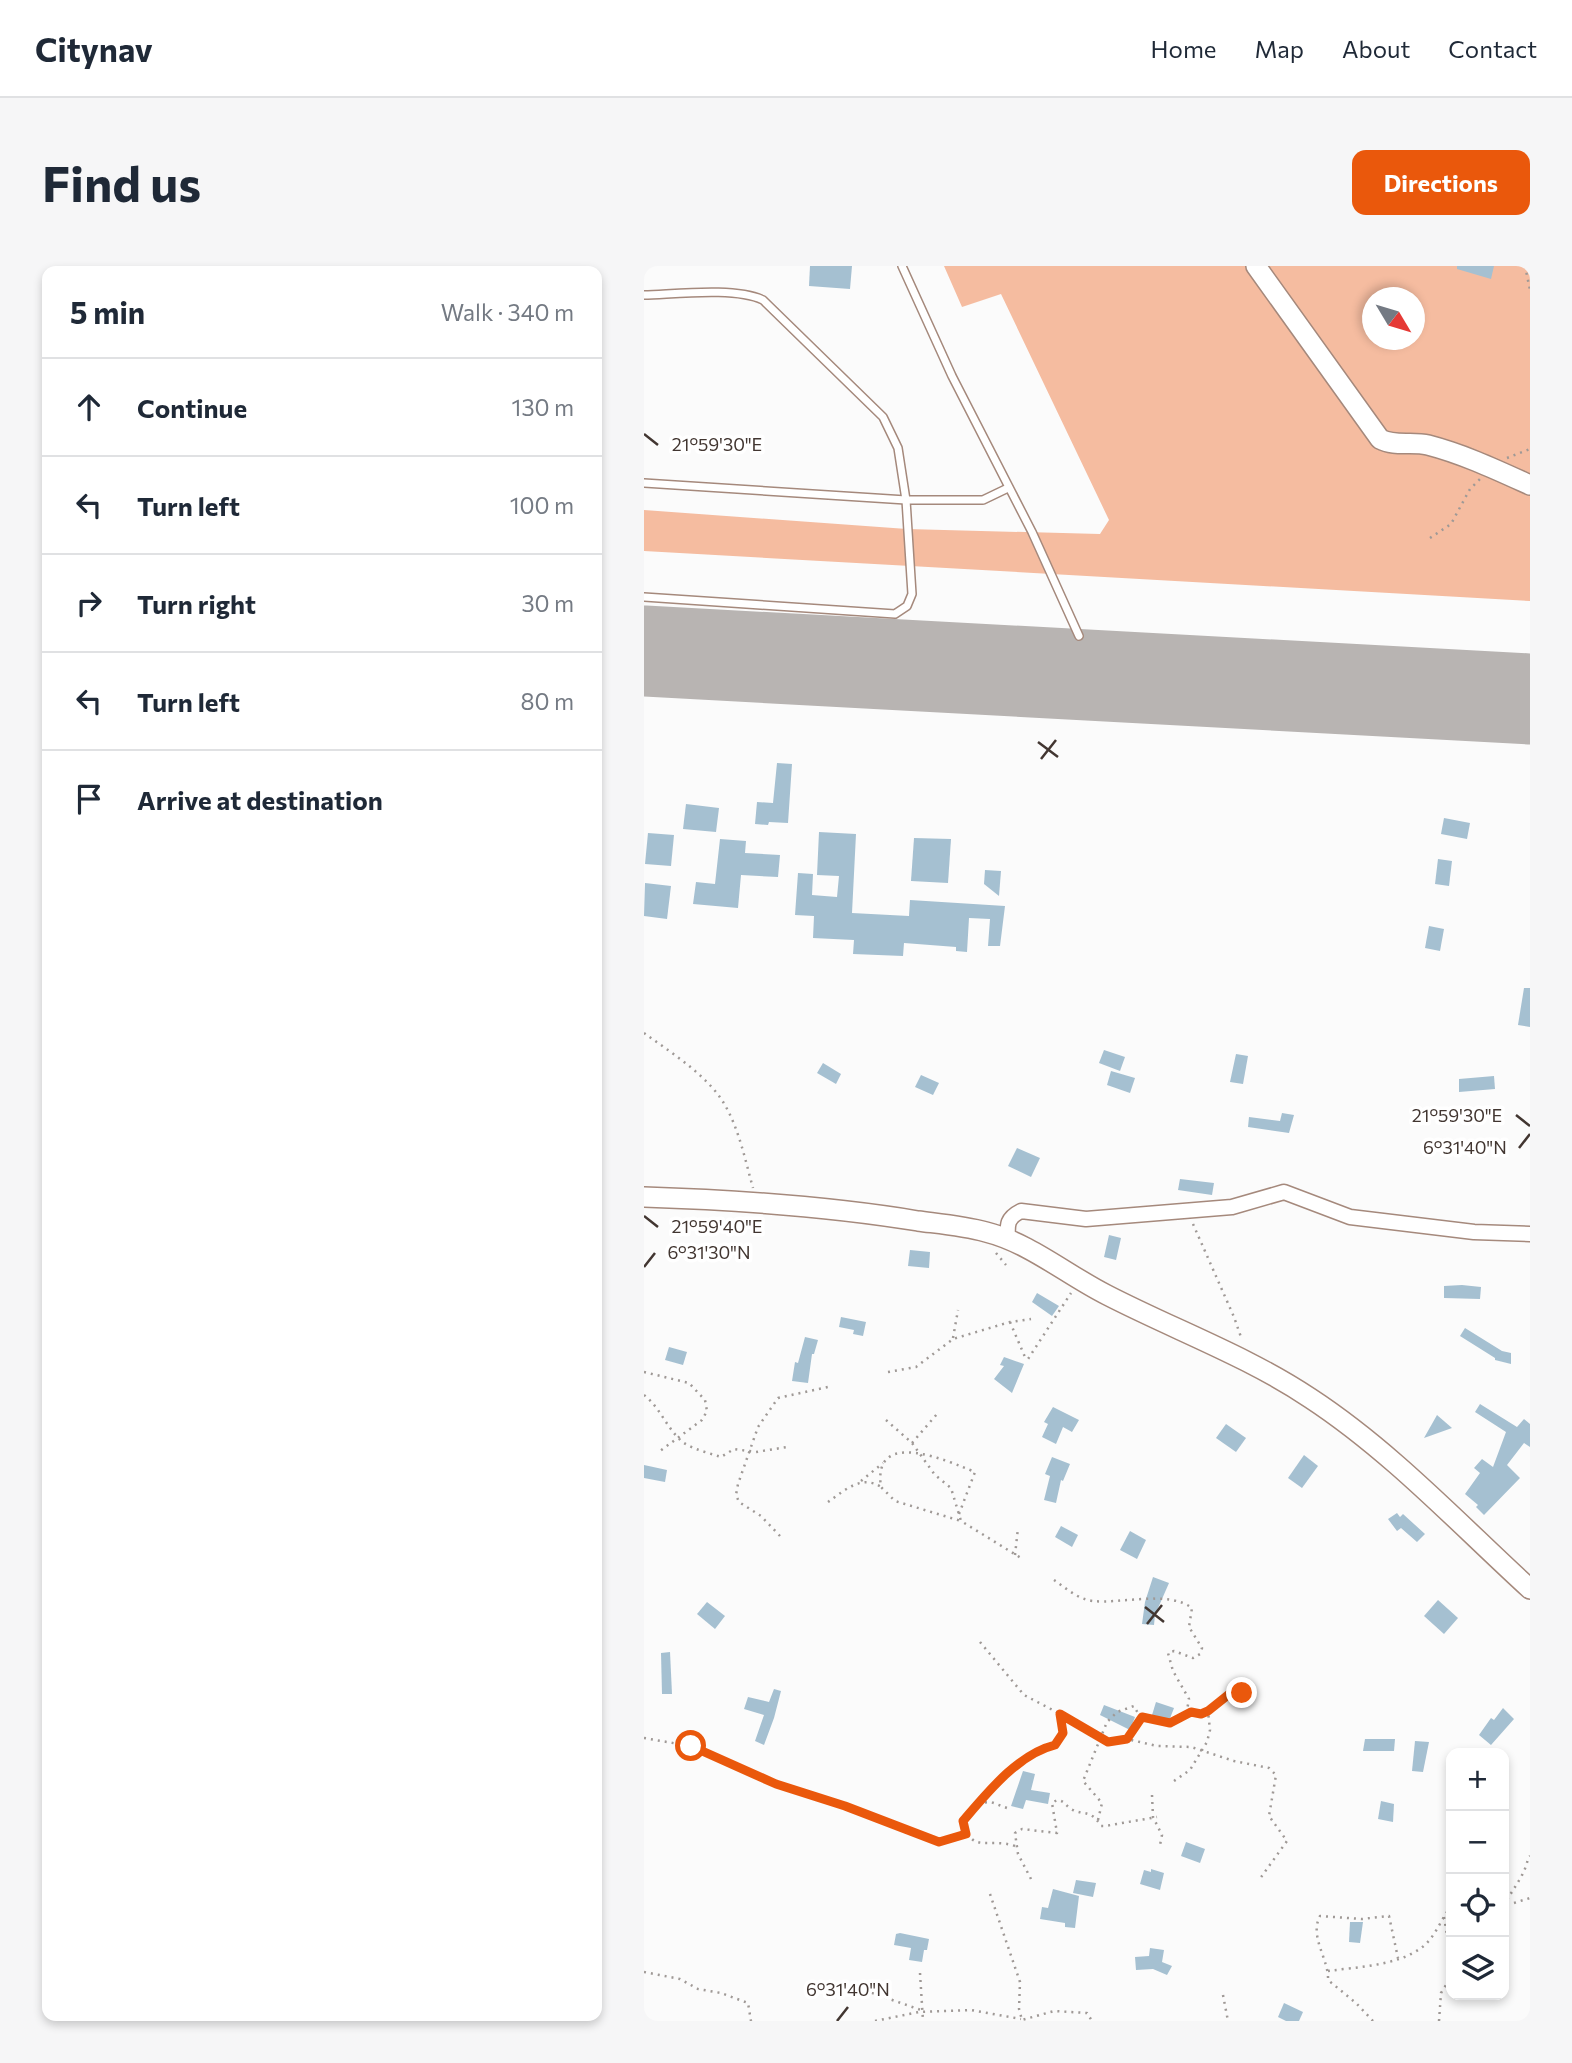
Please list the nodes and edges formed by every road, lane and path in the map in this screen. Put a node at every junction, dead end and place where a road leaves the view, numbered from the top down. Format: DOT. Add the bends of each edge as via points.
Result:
graph roads {
  1 [pos="902,266"];
  2 [pos="1256,266"];
  3 [pos="1525,266"];
  4 [pos="1530,290"];
  5 [pos="644,295"];
  6 [pos="1530,449"];
  7 [pos="1492,468"];
  8 [pos="644,483"];
  9 [pos="1530,485"];
  10 [pos="1008,488"];
  11 [pos="906,500"];
  12 [pos="1430,538"];
  13 [pos="644,597"];
  14 [pos="1079,636"];
  15 [pos="644,1033"];
  16 [pos="644,1197"];
  17 [pos="756,1201"];
  18 [pos="1187,1211"];
  19 [pos="1530,1234"];
  20 [pos="1008,1238"];
  21 [pos="1079,1281"];
  22 [pos="958,1310"];
  23 [pos="1031,1319"];
  24 [pos="1010,1322"];
  25 [pos="953,1339"];
  26 [pos="1249,1362"];
  27 [pos="644,1371"];
  28 [pos="888,1372"];
  29 [pos="828,1387"];
  30 [pos="644,1395"];
  31 [pos="937,1414"];
  32 [pos="887,1420"];
  33 [pos="678,1437"];
  34 [pos="912,1443"];
  35 [pos="787,1447"];
  36 [pos="660,1451"];
  37 [pos="750,1451"];
  38 [pos="919,1453"];
  39 [pos="886,1461"];
  40 [pos="860,1482"];
  41 [pos="881,1488"];
  42 [pos="828,1502"];
  43 [pos="958,1514"];
  44 [pos="961,1521"];
  45 [pos="1018,1528"];
  46 [pos="780,1536"];
  47 [pos="1015,1555"];
  48 [pos="1021,1558"];
  49 [pos="1054,1580"];
  50 [pos="1530,1589"];
  51 [pos="980,1642"];
  52 [pos="1250,1689"];
  53 [pos="1208,1711"];
  54 [pos="1191,1712"];
  55 [pos="1060,1714"];
  56 [pos="1142,1717"];
  57 [pos="644,1738"];
  58 [pos="1100,1739"];
  59 [pos="1127,1739"];
  60 [pos="1201,1750"];
  61 [pos="1174,1781"];
  62 [pos="1152,1795"];
  63 [pos="978,1803"];
  64 [pos="1007,1808"];
  65 [pos="1155,1817"];
  66 [pos="1098,1821"];
  67 [pos="966,1834"];
  68 [pos="1160,1845"];
  69 [pos="1016,1846"];
  70 [pos="1530,1856"];
  71 [pos="1031,1879"];
  72 [pos="1259,1880"];
  73 [pos="990,1894"];
  74 [pos="1509,1895"];
  75 [pos="1530,1898"];
  76 [pos="1509,1904"];
  77 [pos="1444,1917"];
  78 [pos="1447,1937"];
  79 [pos="1398,1958"];
  80 [pos="1328,1971"];
  81 [pos="644,1972"];
  82 [pos="920,1973"];
  83 [pos="1446,1985"];
  84 [pos="852,1986"];
  85 [pos="1223,1995"];
  86 [pos="924,2012"];
  87 [pos="1023,2020"];
  88 [pos="751,2021"];
  89 [pos="875,2021"];
  90 [pos="923,2021"];
  91 [pos="1092,2021"];
  92 [pos="1227,2021"];
  93 [pos="1373,2021"];
  94 [pos="1439,2021"];
  1 -- 10 [label="lane"];
  2 -- 7 [label="main road" via="1380,439 1428,445"];
  3 -- 4 [label="path"];
  5 -- 11 [label="lane" via="751,295 763,300 883,417 898,448"];
  6 -- 7 [label="path"];
  7 -- 9 [label="main road"];
  7 -- 12 [label="path" via="1471,488 1451,524"];
  8 -- 11 [label="lane"];
  10 -- 11 [label="lane" via="983,500"];
  10 -- 14 [label="lane"];
  11 -- 13 [label="lane" via="912,594 907,606 895,614"];
  15 -- 17 [label="path" via="716,1093 741,1143"];
  16 -- 17 [label="main road"];
  17 -- 20 [label="main road" via="862,1212"];
  18 -- 19 [label="street" via="1240,1206 1284,1192 1350,1217"];
  18 -- 20 [label="street" via="1086,1219 1021,1211 1007,1224"];
  18 -- 26 [label="path"];
  20 -- 21 [label="main road"];
  21 -- 24 [label="path" via="1028,1359"];
  21 -- 26 [label="main road"];
  22 -- 25 [label="path"];
  23 -- 24 [label="path"];
  24 -- 25 [label="path"];
  25 -- 28 [label="path" via="916,1367"];
  26 -- 50 [label="main road" via="1307,1396 1378,1448"];
  27 -- 33 [label="path" via="689,1383 705,1400 707,1411 702,1420"];
  29 -- 37 [label="path" via="778,1398 758,1427"];
  30 -- 33 [label="path"];
  31 -- 34 [label="path"];
  32 -- 34 [label="path"];
  33 -- 36 [label="path"];
  33 -- 37 [label="path" via="721,1457 734,1449"];
  34 -- 38 [label="path"];
  35 -- 37 [label="path"];
  37 -- 46 [label="path" via="739,1502"];
  38 -- 39 [label="path" via="901,1452"];
  38 -- 43 [label="path" via="951,1488"];
  38 -- 43 [label="path" via="975,1472"];
  39 -- 40 [label="path"];
  39 -- 41 [label="path" via="881,1468"];
  40 -- 41 [label="path"];
  40 -- 42 [label="path"];
  41 -- 44 [label="path" via="895,1501"];
  43 -- 44 [label="path"];
  44 -- 47 [label="path"];
  45 -- 47 [label="path"];
  47 -- 48 [label="path"];
  49 -- 54 [label="path" via="1093,1601 1177,1601 1192,1608 1189,1627 1202,1648 1200,1654 1193,1658 1168,1653"];
  51 -- 55 [label="path" via="1024,1695"];
  52 -- 53 [label="path" via="1228,1695"];
  53 -- 54 [label="path"];
  53 -- 60 [label="path" via="1210,1730"];
  54 -- 56 [label="path" via="1170,1723"];
  55 -- 58 [label="path"];
  55 -- 63 [label="path" via="1063,1733 1055,1745 1026,1758"];
  56 -- 58 [label="path" via="1134,1706 1117,1712"];
  56 -- 59 [label="path"];
  57 -- 67 [label="path" via="691,1746 776,1784 939,1842"];
  58 -- 59 [label="path"];
  58 -- 66 [label="path" via="1083,1780 1102,1803"];
  59 -- 60 [label="path"];
  60 -- 61 [label="path" via="1191,1770"];
  60 -- 72 [label="path" via="1269,1768 1276,1775 1269,1816 1287,1841"];
  62 -- 65 [label="path"];
  63 -- 64 [label="path"];
  63 -- 67 [label="path" via="963,1821"];
  65 -- 66 [label="path" via="1105,1826"];
  65 -- 68 [label="path"];
  66 -- 69 [label="path" via="1057,1800 1052,1803 1057,1833 1022,1829 1015,1833"];
  67 -- 69 [label="path" via="981,1844"];
  69 -- 71 [label="path"];
  70 -- 74 [label="path"];
  73 -- 87 [label="path" via="1020,1982"];
  75 -- 76 [label="path"];
  77 -- 78 [label="path"];
  77 -- 79 [label="path" via="1421,1949"];
  79 -- 80 [label="path"];
  79 -- 80 [label="path" via="1389,1916 1320,1916 1315,1930"];
  80 -- 93 [label="path" via="1328,1980"];
  81 -- 88 [label="path" via="680,1979 748,2003"];
  82 -- 86 [label="path"];
  83 -- 94 [label="path"];
  84 -- 86 [label="path"];
  85 -- 92 [label="path"];
  86 -- 87 [label="path" via="971,2010"];
  86 -- 89 [label="path"];
  86 -- 90 [label="path"];
  87 -- 91 [label="path" via="1054,2011 1087,2013"];
}
